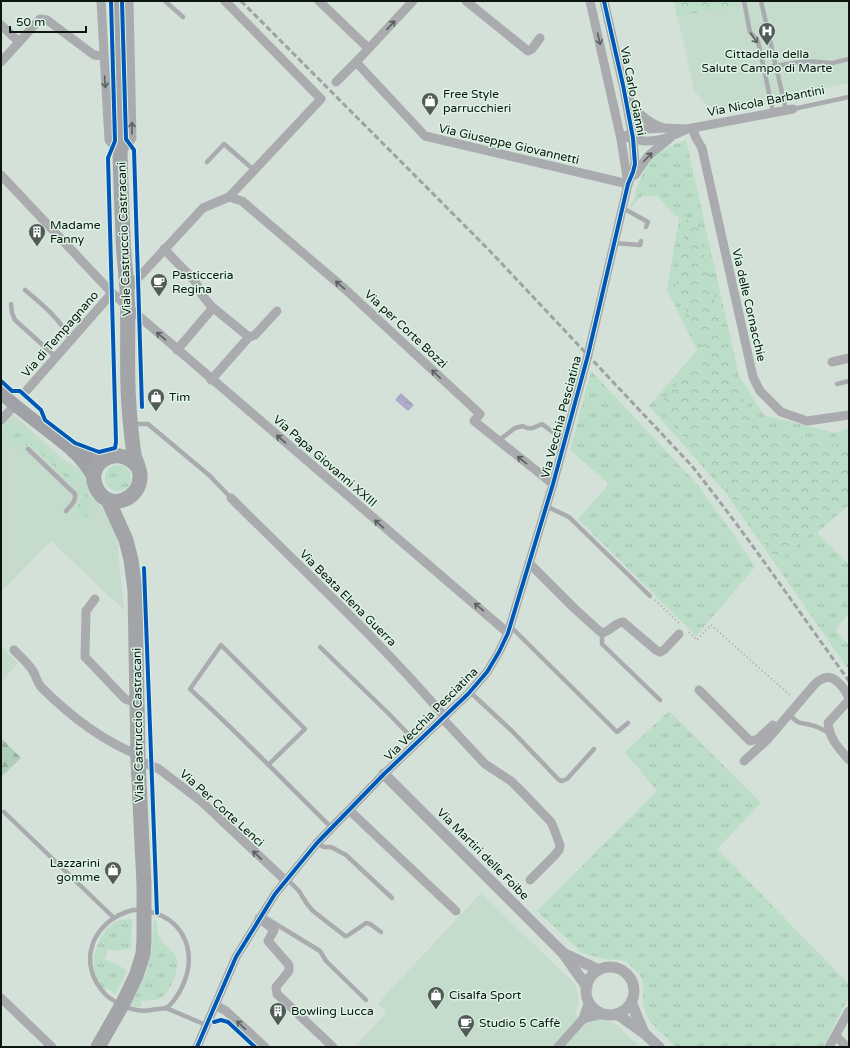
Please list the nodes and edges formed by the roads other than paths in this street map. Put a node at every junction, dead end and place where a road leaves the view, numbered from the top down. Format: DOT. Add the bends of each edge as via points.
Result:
graph roads {
  1 [pos="101,1"];
  2 [pos="116,1"];
  3 [pos="129,1"];
  4 [pos="165,1"];
  5 [pos="225,1"];
  6 [pos="320,1"];
  7 [pos="413,1"];
  8 [pos="466,1"];
  9 [pos="590,1"];
  10 [pos="604,1"];
  11 [pos="744,1"];
  12 [pos="761,1"];
  13 [pos="183,17"];
  14 [pos="1,25"];
  15 [pos="540,38"];
  16 [pos="19,42"];
  17 [pos="368,48"];
  18 [pos="103,56"];
  19 [pos="849,59"];
  20 [pos="1,62"];
  21 [pos="356,62"];
  22 [pos="776,66"];
  23 [pos="764,68"];
  24 [pos="336,82"];
  25 [pos="623,85"];
  26 [pos="849,97"];
  27 [pos="790,109"];
  28 [pos="773,112"];
  29 [pos="664,128"];
  30 [pos="689,128"];
  31 [pos="632,135"];
  32 [pos="674,135"];
  33 [pos="620,139"];
  34 [pos="121,151"];
  35 [pos="207,162"];
  36 [pos="254,170"];
  37 [pos="1,175"];
  38 [pos="628,184"];
  39 [pos="229,197"];
  40 [pos="623,208"];
  41 [pos="646,227"];
  42 [pos="641,241"];
  43 [pos="614,243"];
  44 [pos="164,248"];
  45 [pos="25,290"];
  46 [pos="127,290"];
  47 [pos="112,293"];
  48 [pos="11,304"];
  49 [pos="211,306"];
  50 [pos="127,307"];
  51 [pos="277,312"];
  52 [pos="249,337"];
  53 [pos="71,340"];
  54 [pos="177,350"];
  55 [pos="56,357"];
  56 [pos="849,358"];
  57 [pos="832,362"];
  58 [pos="211,380"];
  59 [pos="849,381"];
  60 [pos="836,384"];
  61 [pos="27,390"];
  62 [pos="1,393"];
  63 [pos="15,405"];
  64 [pos="129,406"];
  65 [pos="849,415"];
  66 [pos="1,420"];
  67 [pos="131,424"];
  68 [pos="565,438"];
  69 [pos="498,440"];
  70 [pos="28,449"];
  71 [pos="73,452"];
  72 [pos="113,456"];
  73 [pos="137,466"];
  74 [pos="94,478"];
  75 [pos="552,484"];
  76 [pos="231,498"];
  77 [pos="128,499"];
  78 [pos="108,500"];
  79 [pos="546,506"];
  80 [pos="66,511"];
  81 [pos="126,540"];
  82 [pos="529,563"];
  83 [pos="650,596"];
  84 [pos="95,599"];
  85 [pos="509,629"];
  86 [pos="602,633"];
  87 [pos="678,634"];
  88 [pos="320,646"];
  89 [pos="14,650"];
  90 [pos="699,690"];
  91 [pos="470,692"];
  92 [pos="660,700"];
  93 [pos="849,700"];
  94 [pos="137,703"];
  95 [pos="786,716"];
  96 [pos="444,718"];
  97 [pos="628,723"];
  98 [pos="829,733"];
  99 [pos="417,743"];
  100 [pos="594,750"];
  101 [pos="138,757"];
  102 [pos="849,760"];
  103 [pos="744,761"];
  104 [pos="268,765"];
  105 [pos="384,774"];
  106 [pos="349,810"];
  107 [pos="4,812"];
  108 [pos="332,828"];
  109 [pos="317,843"];
  110 [pos="286,880"];
  111 [pos="530,880"];
  112 [pos="392,898"];
  113 [pos="144,910"];
  114 [pos="456,912"];
  115 [pos="260,916"];
  116 [pos="113,917"];
  117 [pos="381,932"];
  118 [pos="563,953"];
  119 [pos="599,970"];
  120 [pos="587,987"];
  121 [pos="1,998"];
  122 [pos="366,1000"];
  123 [pos="589,1001"];
  124 [pos="631,1002"];
  125 [pos="122,1005"];
  126 [pos="215,1005"];
  127 [pos="166,1008"];
  128 [pos="849,1011"];
  129 [pos="603,1014"];
  130 [pos="617,1014"];
  131 [pos="583,1019"];
  132 [pos="206,1025"];
  133 [pos="644,1033"];
  134 [pos="836,1036"];
  135 [pos="52,1047"];
  136 [pos="98,1047"];
  137 [pos="197,1047"];
  138 [pos="265,1047"];
  139 [pos="333,1047"];
  140 [pos="558,1047"];
  141 [pos="659,1047"];
  142 [pos="829,1047"];
  143 [pos="847,1047"];
  1 -- 18 [label="street"];
  2 -- 34 [label="main road, Viale Castruccio Castracani"];
  34 -- 3 [label="street, one-way" via="132,138"];
  4 -- 13 [label="lane"];
  5 -- 36 [label="street" via="321,99"];
  6 -- 17 [label="street"];
  17 -- 7 [label="street, one-way"];
  8 -- 15 [label="street" via="528,51 532,50"];
  9 -- 33 [label="street, Via Carlo Gianni, one-way"];
  10 -- 25 [label="street, Via Carlo Gianni"];
  11 -- 23 [label="lane, one-way" via="750,32 758,41"];
  12 -- 22 [label="lane"];
  14 -- 16 [label="street"];
  16 -- 18 [label="street" via="40,19 47,20 94,55"];
  16 -- 20 [label="street"];
  17 -- 21 [label="street"];
  18 -- 34 [label="street, one-way" via="109,140"];
  19 -- 22 [label="lane" via="832,63 805,61"];
  21 -- 24 [label="street"];
  21 -- 38 [label="street, Via Giuseppe Giovannetti" via="425,136"];
  22 -- 23 [label="lane"];
  22 -- 27 [label="lane"];
  23 -- 28 [label="lane"];
  25 -- 29 [label="street, Via Nicola Barbantini" via="637,111 647,120"];
  25 -- 31 [label="street, Via Carlo Gianni"];
  26 -- 27 [label="lane, Via Nicola Barbantini"];
  27 -- 28 [label="street, Via Nicola Barbantini"];
  28 -- 30 [label="street, Via Nicola Barbantini"];
  29 -- 30 [label="street, Via Nicola Barbantini"];
  29 -- 31 [label="street, Via Nicola Barbantini" via="645,129"];
  30 -- 32 [label="street, Via Nicola Barbantini"];
  30 -- 65 [label="street, Via delle Cornacchie" via="702,148 753,377 760,391 781,412 807,421"];
  31 -- 32 [label="street, Via Nicola Barbantini" via="647,141"];
  31 -- 33 [label="street, Via Nicola Barbantini"];
  31 -- 38 [label="street, Via Carlo Gianni" via="635,164"];
  38 -- 32 [label="street, Via Nicola Barbantini, one-way" via="648,156"];
  33 -- 38 [label="street, Via Carlo Gianni"];
  34 -- 46 [label="main road, Viale Castruccio Castracani"];
  35 -- 36 [label="lane" via="224,144"];
  36 -- 39 [label="street"];
  37 -- 47 [label="street, Via Papa Giovanni XXIII"];
  38 -- 40 [label="street, Via Vecchia Pesciatina"];
  39 -- 44 [label="street" via="203,208"];
  69 -- 39 [label="street, Via per Corte Bozzi, one-way" via="474,421 480,414 345,289 242,201"];
  40 -- 41 [label="lane" via="648,222"];
  40 -- 43 [label="street, Via Vecchia Pesciatina"];
  42 -- 43 [label="lane" via="640,245"];
  43 -- 68 [label="street, Via Vecchia Pesciatina" via="588,355"];
  44 -- 46 [label="street"];
  44 -- 49 [label="street" via="195,282"];
  45 -- 53 [label="lane" via="57,318"];
  46 -- 50 [label="main road, Viale Castruccio Castracani"];
  47 -- 50 [label="street, Via Papa Giovanni XXIII"];
  47 -- 53 [label="street, Via di Tempagnano"];
  48 -- 55 [label="lane" via="15,320"];
  49 -- 52 [label="street"];
  49 -- 54 [label="street" via="211,310"];
  54 -- 50 [label="street, Via Papa Giovanni XXIII, one-way"];
  50 -- 64 [label="main road, Viale Castruccio Castracani"];
  51 -- 52 [label="street" via="255,335"];
  52 -- 58 [label="street"];
  53 -- 55 [label="street, Via di Tempagnano"];
  54 -- 58 [label="street, Via Papa Giovanni XXIII"];
  55 -- 61 [label="street, Via di Tempagnano"];
  56 -- 57 [label="street"];
  85 -- 58 [label="street, Via Papa Giovanni XXIII, one-way"];
  59 -- 60 [label="lane"];
  62 -- 63 [label="main road"];
  63 -- 66 [label="street"];
  63 -- 71 [label="main road"];
  64 -- 67 [label="main road, Viale Castruccio Castracani"];
  64 -- 72 [label="main road, Viale Castruccio Castracani"];
  67 -- 73 [label="main road, Viale Castruccio Castracani"];
  67 -- 76 [label="lane" via="148,424 210,476"];
  68 -- 69 [label="lane" via="542,424 531,429 523,426 515,428"];
  68 -- 75 [label="street, Via Vecchia Pesciatina"];
  75 -- 69 [label="street, Via per Corte Bozzi, one-way"];
  70 -- 80 [label="lane" via="75,494 73,503"];
  71 -- 72 [label="main road" via="96,457"];
  71 -- 74 [label="main road"];
  72 -- 73 [label="main road" via="126,457"];
  72 -- 74 [label="main road, Viale Castruccio Castracani" via="100,463 95,470"];
  73 -- 77 [label="main road, Viale Castruccio Castracani" via="140,481 134,494"];
  74 -- 78 [label="main road, Viale Castruccio Castracani" via="99,493"];
  75 -- 79 [label="street, Via Vecchia Pesciatina"];
  76 -- 96 [label="street, Via Beata Elena Guerra" via="341,606 426,695"];
  77 -- 78 [label="main road"];
  77 -- 81 [label="main road, Viale Castruccio Castracani"];
  78 -- 81 [label="main road, Viale Castruccio Castracani"];
  79 -- 82 [label="street, Via Vecchia Pesciatina"];
  79 -- 83 [label="lane" via="569,516"];
  81 -- 94 [label="main road, Viale Castruccio Castracani" via="135,590"];
  82 -- 85 [label="street, Via Vecchia Pesciatina"];
  82 -- 86 [label="street"];
  84 -- 94 [label="street" via="86,611 85,657 125,699"];
  85 -- 91 [label="street, Via Vecchia Pesciatina" via="487,672"];
  85 -- 97 [label="lane" via="617,732"];
  86 -- 87 [label="street" via="623,622 660,652"];
  86 -- 92 [label="lane" via="602,644"];
  88 -- 99 [label="lane"];
  89 -- 101 [label="street, Via Per Corte Lenci" via="34,672 40,685 86,727"];
  90 -- 95 [label="street" via="750,740 758,739 779,719"];
  91 -- 96 [label="street, Via Vecchia Pesciatina"];
  91 -- 100 [label="lane" via="559,780 567,779"];
  93 -- 95 [label="street" via="839,683 830,677 822,678"];
  93 -- 98 [label="street" via="828,723"];
  94 -- 101 [label="main road, Viale Castruccio Castracani"];
  95 -- 98 [label="lane" via="797,723 815,726"];
  95 -- 103 [label="street" via="767,740"];
  96 -- 99 [label="street, Via Vecchia Pesciatina"];
  96 -- 111 [label="street, Via Beata Elena Guerra" via="485,764 510,781 551,822 560,845 559,850"];
  98 -- 102 [label="street"];
  99 -- 105 [label="street, Via Vecchia Pesciatina"];
  110 -- 101 [label="street, Via Per Corte Lenci, one-way" via="202,802 158,768"];
  101 -- 113 [label="main road, Viale Castruccio Castracani"];
  104 -- 104 [label="lane" via="190,689 221,645 305,729"];
  104 -- 108 [label="lane"];
  105 -- 106 [label="street, Via Vecchia Pesciatina"];
  105 -- 118 [label="street, Via Martiri delle Foibe"];
  106 -- 108 [label="street, Via Vecchia Pesciatina"];
  106 -- 114 [label="street"];
  107 -- 116 [label="lane"];
  108 -- 109 [label="street, Via Vecchia Pesciatina"];
  109 -- 110 [label="street, Via Vecchia Pesciatina"];
  109 -- 112 [label="lane" via="346,855"];
  110 -- 115 [label="street, Via Vecchia Pesciatina"];
  110 -- 117 [label="lane" via="299,891 313,912 345,936 366,923"];
  113 -- 116 [label="lane" via="123,912"];
  113 -- 125 [label="main road, Viale Castruccio Castracani" via="143,954"];
  113 -- 127 [label="lane" via="160,914 173,923 183,936 188,951 188,968 184,983 176,999"];
  115 -- 122 [label="lane" via="320,951 326,961"];
  115 -- 126 [label="street, Via Vecchia Pesciatina" via="236,957"];
  115 -- 139 [label="street" via="273,928 268,941 288,966 289,971 276,987 277,994"];
  116 -- 125 [label="lane" via="94,939 90,953 91,968 97,984 107,997"];
  118 -- 119 [label="street, Via Martiri delle Foibe"];
  118 -- 120 [label="street, Via Martiri delle Foibe"];
  119 -- 120 [label="street" via="593,974"];
  119 -- 124 [label="street" via="614,967 627,974 634,987"];
  120 -- 123 [label="street"];
  121 -- 135 [label="street"];
  123 -- 129 [label="street" via="592,1007"];
  123 -- 131 [label="street"];
  124 -- 130 [label="street"];
  124 -- 133 [label="street"];
  125 -- 127 [label="lane" via="146,1011"];
  125 -- 136 [label="main road, Viale Castruccio Castracani"];
  126 -- 132 [label="street, Via Vecchia Pesciatina"];
  138 -- 126 [label="street, one-way" via="226,1011"];
  127 -- 132 [label="lane"];
  128 -- 134 [label="street"];
  129 -- 130 [label="street"];
  129 -- 131 [label="street"];
  130 -- 133 [label="street"];
  131 -- 140 [label="street"];
  132 -- 137 [label="street, Via Vecchia Pesciatina"];
  133 -- 141 [label="street"];
  134 -- 142 [label="street"];
  134 -- 143 [label="street"];
}
